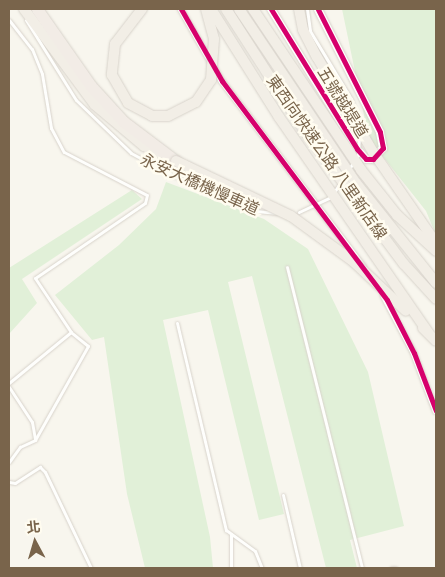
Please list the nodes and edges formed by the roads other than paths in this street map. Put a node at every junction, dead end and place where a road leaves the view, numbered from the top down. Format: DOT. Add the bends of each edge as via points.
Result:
graph roads {
  1 [pos="19,9"];
  2 [pos="24,9"];
  3 [pos="37,9"];
  4 [pos="142,9"];
  5 [pos="181,9"];
  6 [pos="206,9"];
  7 [pos="211,9"];
  8 [pos="226,9"];
  9 [pos="239,9"];
  10 [pos="253,9"];
  11 [pos="271,9"];
  12 [pos="299,9"];
  13 [pos="307,9"];
  14 [pos="318,9"];
  15 [pos="9,20"];
  16 [pos="176,160"];
  17 [pos="436,244"];
  18 [pos="436,251"];
  19 [pos="287,267"];
  20 [pos="436,283"];
  21 [pos="436,299"];
  22 [pos="177,323"];
  23 [pos="70,332"];
  24 [pos="428,332"];
  25 [pos="436,341"];
  26 [pos="9,383"];
  27 [pos="9,387"];
  28 [pos="436,411"];
  29 [pos="34,440"];
  30 [pos="9,462"];
  31 [pos="9,482"];
  32 [pos="283,495"];
  33 [pos="231,534"];
  34 [pos="91,568"];
  35 [pos="231,568"];
  36 [pos="262,568"];
  37 [pos="300,568"];
  38 [pos="362,568"];
  39 [pos="391,568"];
  40 [pos="396,568"];
  1 -- 13 [label="lane, 永安大橋機慢車道, bridge" via="76,100 131,153 170,174 256,211 299,212 331,197 358,155 359,120 351,99 310,31"];
  2 -- 16 [label="highway" via="95,105 144,146"];
  3 -- 16 [label="highway" via="90,86 124,122"];
  4 -- 6 [label="highway, bridge" via="114,44 112,75 128,103 152,116 168,116 190,106 210,80 214,39"];
  5 -- 28 [label="street" via="222,81 387,300 414,353"];
  7 -- 24 [label="highway, bridge" via="279,117"];
  8 -- 21 [label="highway, 東西向快速公路 八里新店線, bridge" via="304,130 404,264"];
  9 -- 20 [label="highway, 東西向快速公路 八里新店線, bridge" via="345,167"];
  10 -- 18 [label="highway, bridge" via="361,170 397,215"];
  11 -- 14 [label="street, 五號越堤道" via="357,149 366,159 373,159 383,148 380,132"];
  12 -- 17 [label="highway, bridge" via="303,30 317,57 373,152"];
  15 -- 23 [label="lane" via="32,49 42,74 51,128 64,152 148,195 145,204 35,278"];
  16 -- 24 [label="highway, bridge" via="291,216 354,262"];
  19 -- 38 [label="lane"];
  22 -- 33 [label="lane" via="220,509"];
  23 -- 26 [label="lane"];
  23 -- 29 [label="lane" via="88,346"];
  24 -- 25 [label="highway, bridge"];
  27 -- 29 [label="lane" via="32,422"];
  29 -- 30 [label="lane" via="20,448"];
  31 -- 34 [label="lane" via="15,483 40,467 45,472"];
  32 -- 37 [label="lane"];
  33 -- 35 [label="lane"];
  33 -- 36 [label="lane" via="255,551"];
  39 -- 40 [label="lane"];
}
